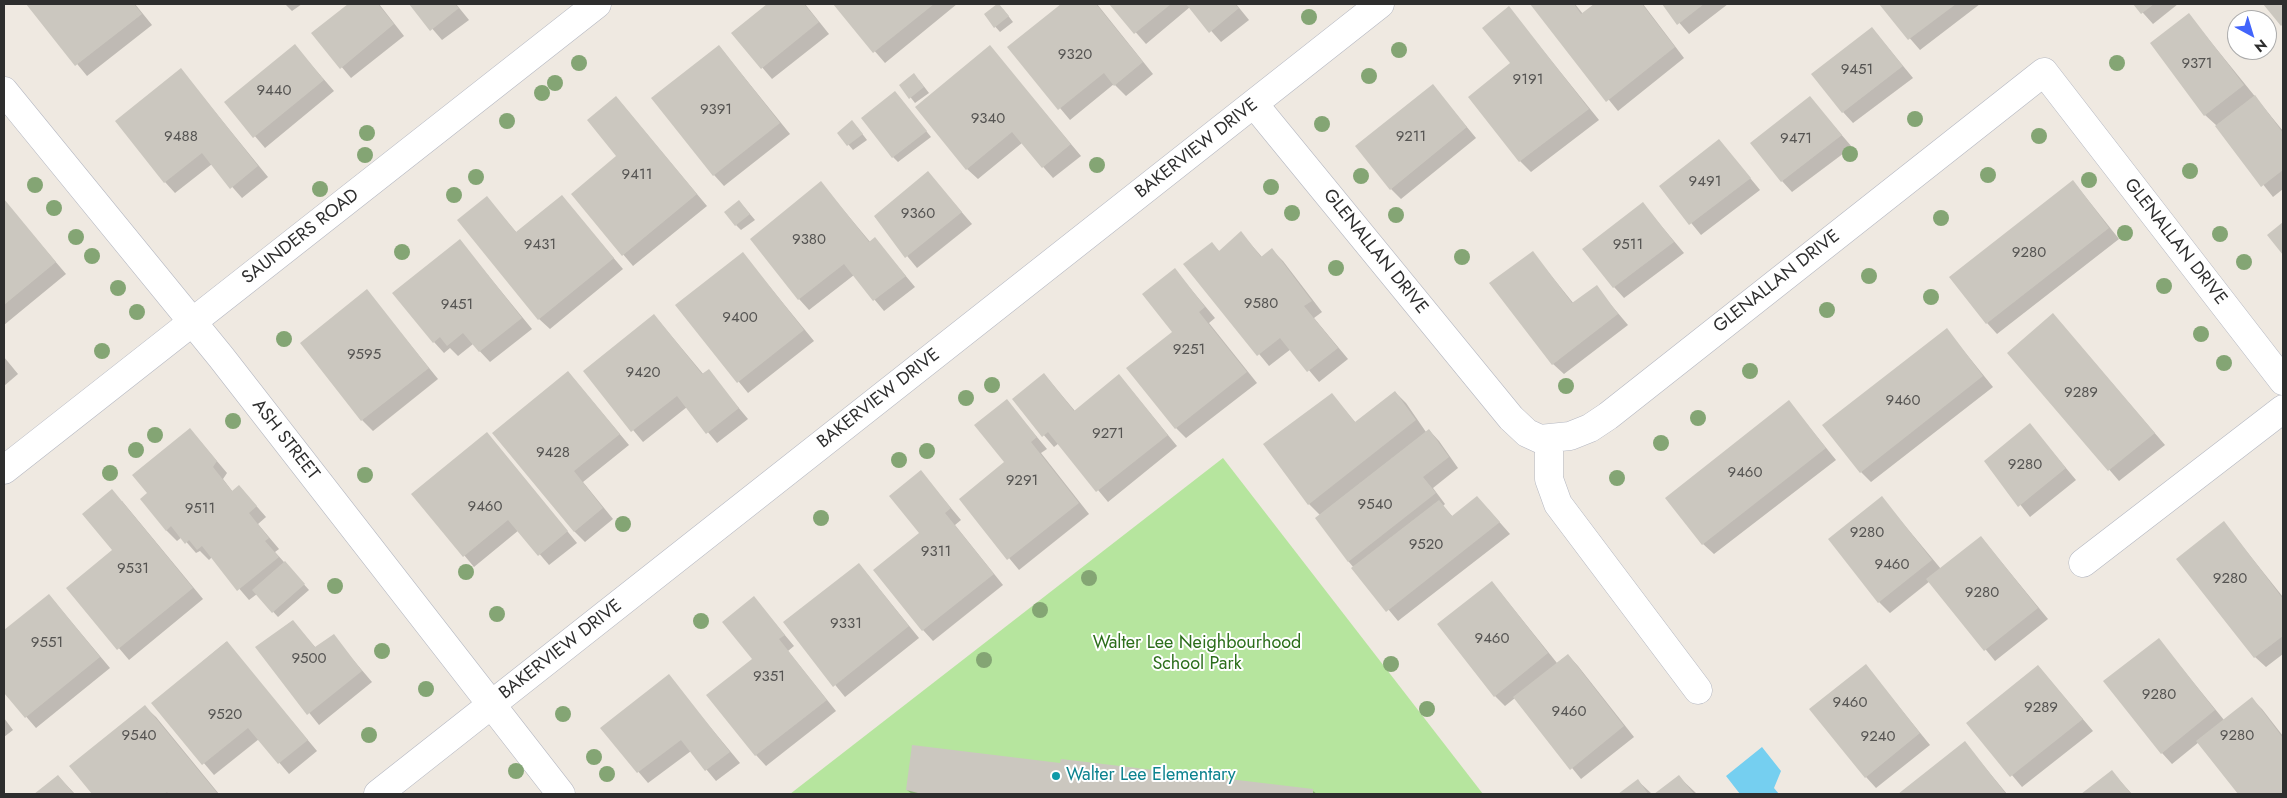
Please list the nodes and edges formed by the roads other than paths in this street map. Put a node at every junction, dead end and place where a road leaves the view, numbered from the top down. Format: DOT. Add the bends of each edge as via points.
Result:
graph roads {
  1 [pos="597,4"];
  2 [pos="1380,4"];
  3 [pos="4,91"];
  4 [pos="1254,104"];
  5 [pos="192,322"];
  6 [pos="2282,378"];
  7 [pos="2283,409"];
  8 [pos="1549,439"];
  9 [pos="4,470"];
  10 [pos="2083,563"];
  11 [pos="1698,690"];
  12 [pos="492,705"];
  13 [pos="378,794"];
  14 [pos="561,794"];
  1 -- 5 [label="street, SAUNDERS ROAD"];
  2 -- 4 [label="street, BAKERVIEW DRIVE"];
  3 -- 5 [label="street, ASH STREET"];
  4 -- 8 [label="street, GLENALLAN DRIVE" via="1518,426 1540,439"];
  4 -- 12 [label="street, BAKERVIEW DRIVE"];
  5 -- 9 [label="street, SAUNDERS ROAD"];
  5 -- 12 [label="street, ASH STREET"];
  6 -- 8 [label="street, GLENALLAN DRIVE" via="2044,72 1608,416 1570,436"];
  7 -- 10 [label="street"];
  8 -- 11 [label="street" via="1549,480 1558,504"];
  12 -- 13 [label="street, BAKERVIEW DRIVE"];
  12 -- 14 [label="street, ASH STREET"];
}
